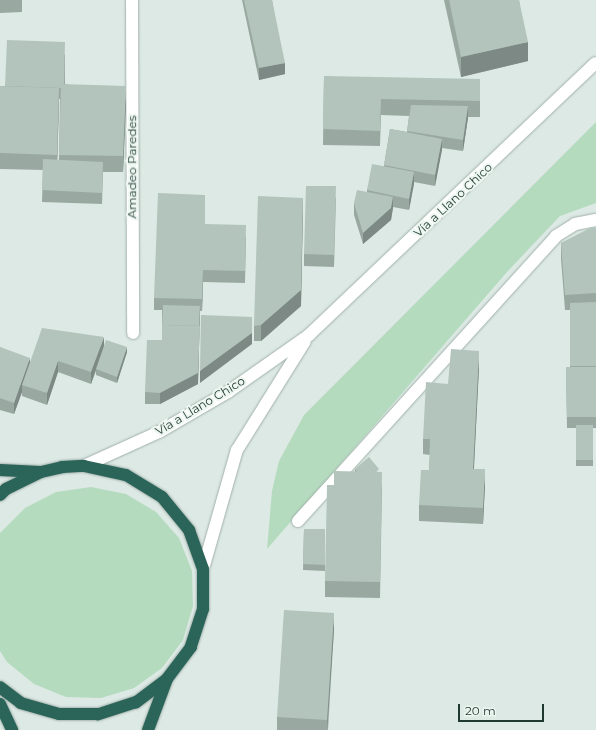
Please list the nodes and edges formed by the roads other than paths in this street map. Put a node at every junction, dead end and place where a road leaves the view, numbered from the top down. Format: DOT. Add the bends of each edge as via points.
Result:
graph roads {
  1 [pos="132,0"];
  2 [pos="596,63"];
  3 [pos="596,220"];
  4 [pos="133,333"];
  5 [pos="309,335"];
  6 [pos="84,466"];
  7 [pos="0,470"];
  8 [pos="41,472"];
  9 [pos="0,495"];
  10 [pos="298,521"];
  11 [pos="203,569"];
  12 [pos="168,679"];
  13 [pos="0,688"];
  14 [pos="0,704"];
  15 [pos="12,730"];
  16 [pos="148,730"];
  1 -- 4 [label="street, Amadeo Paredes"];
  2 -- 5 [label="street, Vía a Llano Chico"];
  3 -- 10 [label="street" via="575,224 556,236"];
  5 -- 6 [label="street, Vía a Llano Chico" via="228,392 159,432"];
  5 -- 11 [label="street, Vía a Llano Chico" via="237,450"];
  6 -- 8 [label="highway" via="62,467"];
  6 -- 11 [label="highway" via="126,475 162,497 188,530"];
  7 -- 8 [label="highway"];
  8 -- 9 [label="highway" via="6,489"];
  11 -- 12 [label="highway" via="203,609 191,647"];
  12 -- 13 [label="highway" via="136,702 98,714 59,714 22,703"];
  12 -- 16 [label="highway"];
  14 -- 15 [label="highway"];
}
